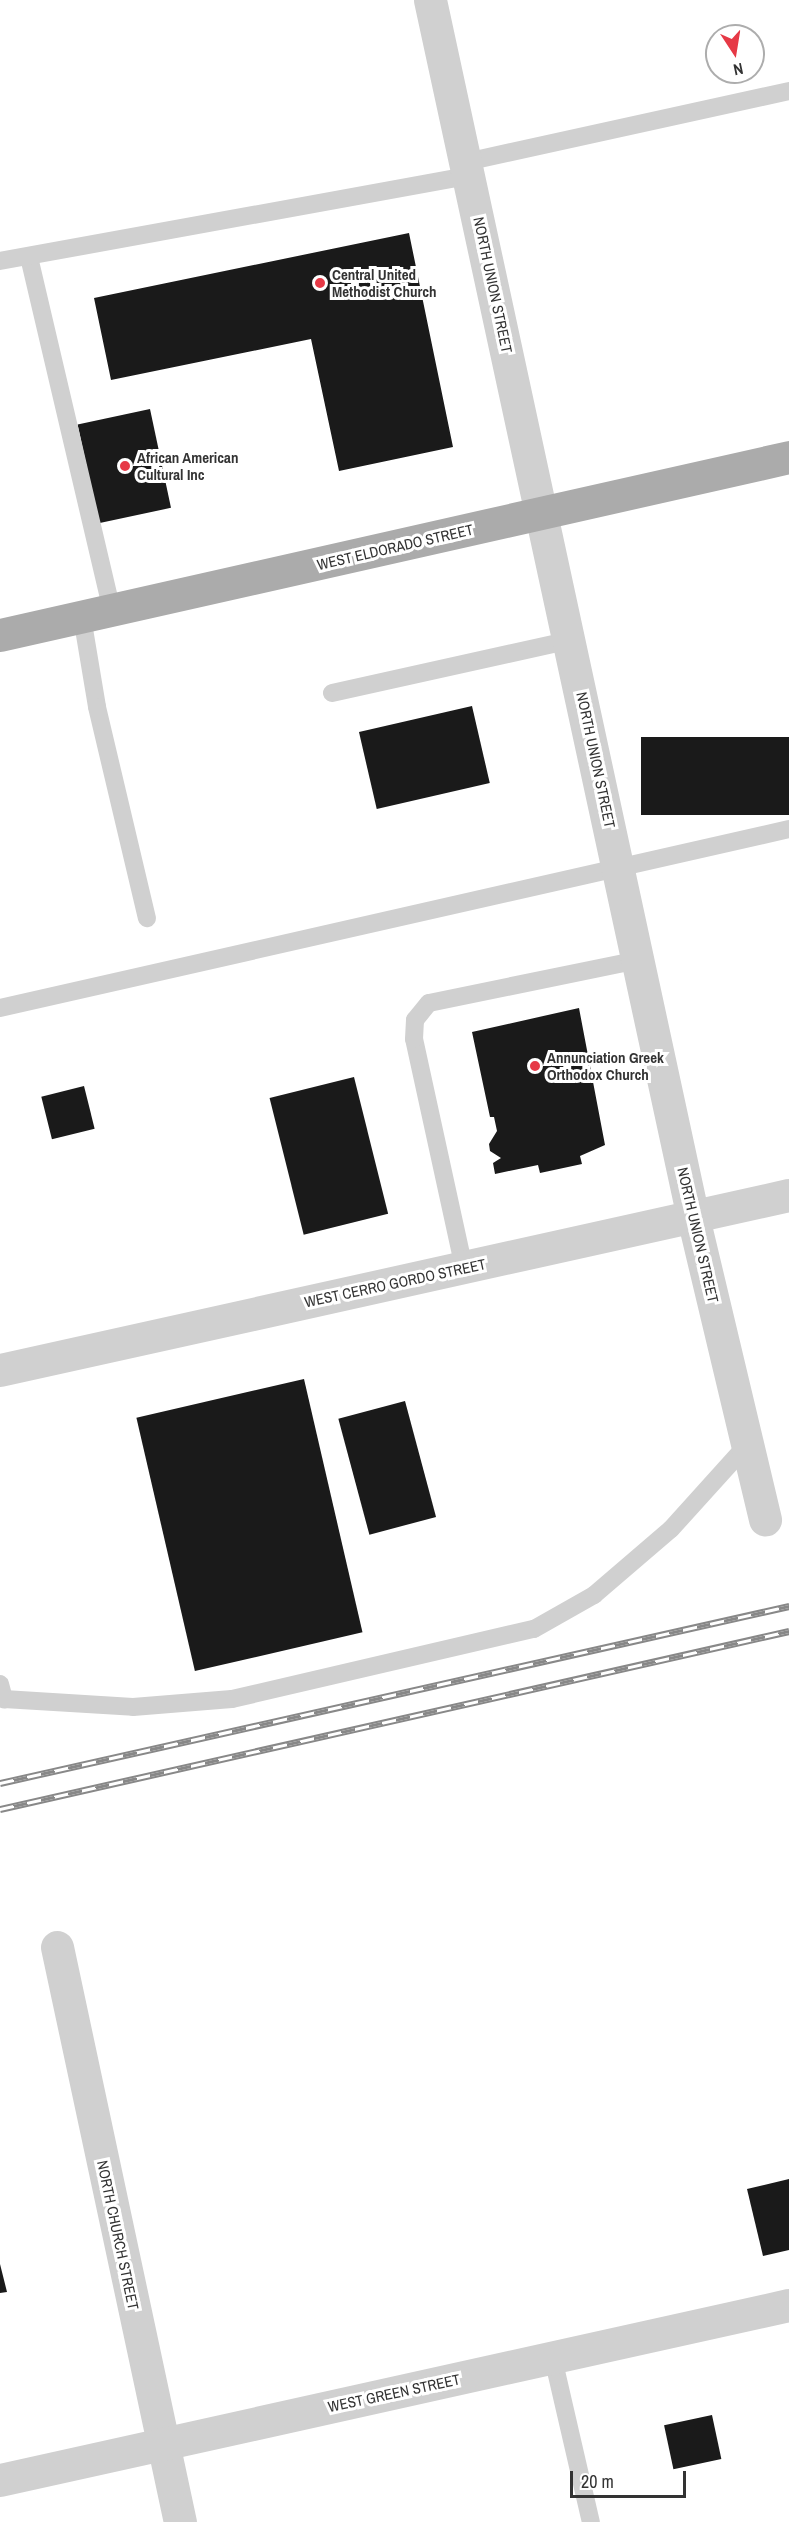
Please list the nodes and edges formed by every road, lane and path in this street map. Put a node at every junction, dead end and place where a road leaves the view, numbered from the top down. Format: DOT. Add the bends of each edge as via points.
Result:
graph roads {
  1 [pos="430,0"];
  2 [pos="789,91"];
  3 [pos="467,169"];
  4 [pos="29,257"];
  5 [pos="0,261"];
  6 [pos="789,457"];
  7 [pos="543,513"];
  8 [pos="97,613"];
  9 [pos="0,635"];
  10 [pos="571,640"];
  11 [pos="332,693"];
  12 [pos="789,829"];
  13 [pos="620,870"];
  14 [pos="147,918"];
  15 [pos="639,960"];
  16 [pos="0,1008"];
  17 [pos="789,1195"];
  18 [pos="693,1217"];
  19 [pos="464,1268"];
  20 [pos="0,1370"];
  21 [pos="747,1445"];
  22 [pos="765,1520"];
  23 [pos="0,1684"];
  24 [pos="57,1947"];
  25 [pos="789,2305"];
  26 [pos="553,2358"];
  27 [pos="163,2444"];
  28 [pos="0,2480"];
  29 [pos="180,2522"];
  30 [pos="591,2522"];
  1 -- 3 [label="street, NORTH UNION STREET"];
  2 -- 3 [label="lane"];
  3 -- 4 [label="lane"];
  3 -- 7 [label="street, NORTH UNION STREET"];
  4 -- 5 [label="lane"];
  4 -- 8 [label="lane"];
  6 -- 7 [label="main road, WEST ELDORADO STREET"];
  7 -- 8 [label="main road, WEST ELDORADO STREET"];
  7 -- 10 [label="street, NORTH UNION STREET"];
  8 -- 9 [label="main road, WEST ELDORADO STREET"];
  8 -- 14 [label="lane" via="97,707"];
  10 -- 11 [label="lane"];
  10 -- 13 [label="street, NORTH UNION STREET"];
  12 -- 13 [label="lane"];
  13 -- 15 [label="street, NORTH UNION STREET"];
  13 -- 16 [label="lane"];
  15 -- 18 [label="street, NORTH UNION STREET"];
  15 -- 19 [label="lane" via="438,1000 429,1003 415,1020 414,1038"];
  17 -- 18 [label="street, WEST CERRO GORDO STREET"];
  18 -- 19 [label="street, WEST CERRO GORDO STREET"];
  18 -- 21 [label="street, NORTH UNION STREET"];
  19 -- 20 [label="street, WEST CERRO GORDO STREET"];
  21 -- 22 [label="street, NORTH UNION STREET"];
  21 -- 23 [label="lane" via="663,1536 594,1595 534,1629 232,1699 134,1707 4,1699"];
  24 -- 27 [label="street, NORTH CHURCH STREET"];
  25 -- 26 [label="street, WEST GREEN STREET"];
  26 -- 27 [label="street, WEST GREEN STREET"];
  26 -- 30 [label="lane"];
  27 -- 28 [label="street, WEST GREEN STREET"];
  27 -- 29 [label="street, NORTH CHURCH STREET"];
}
